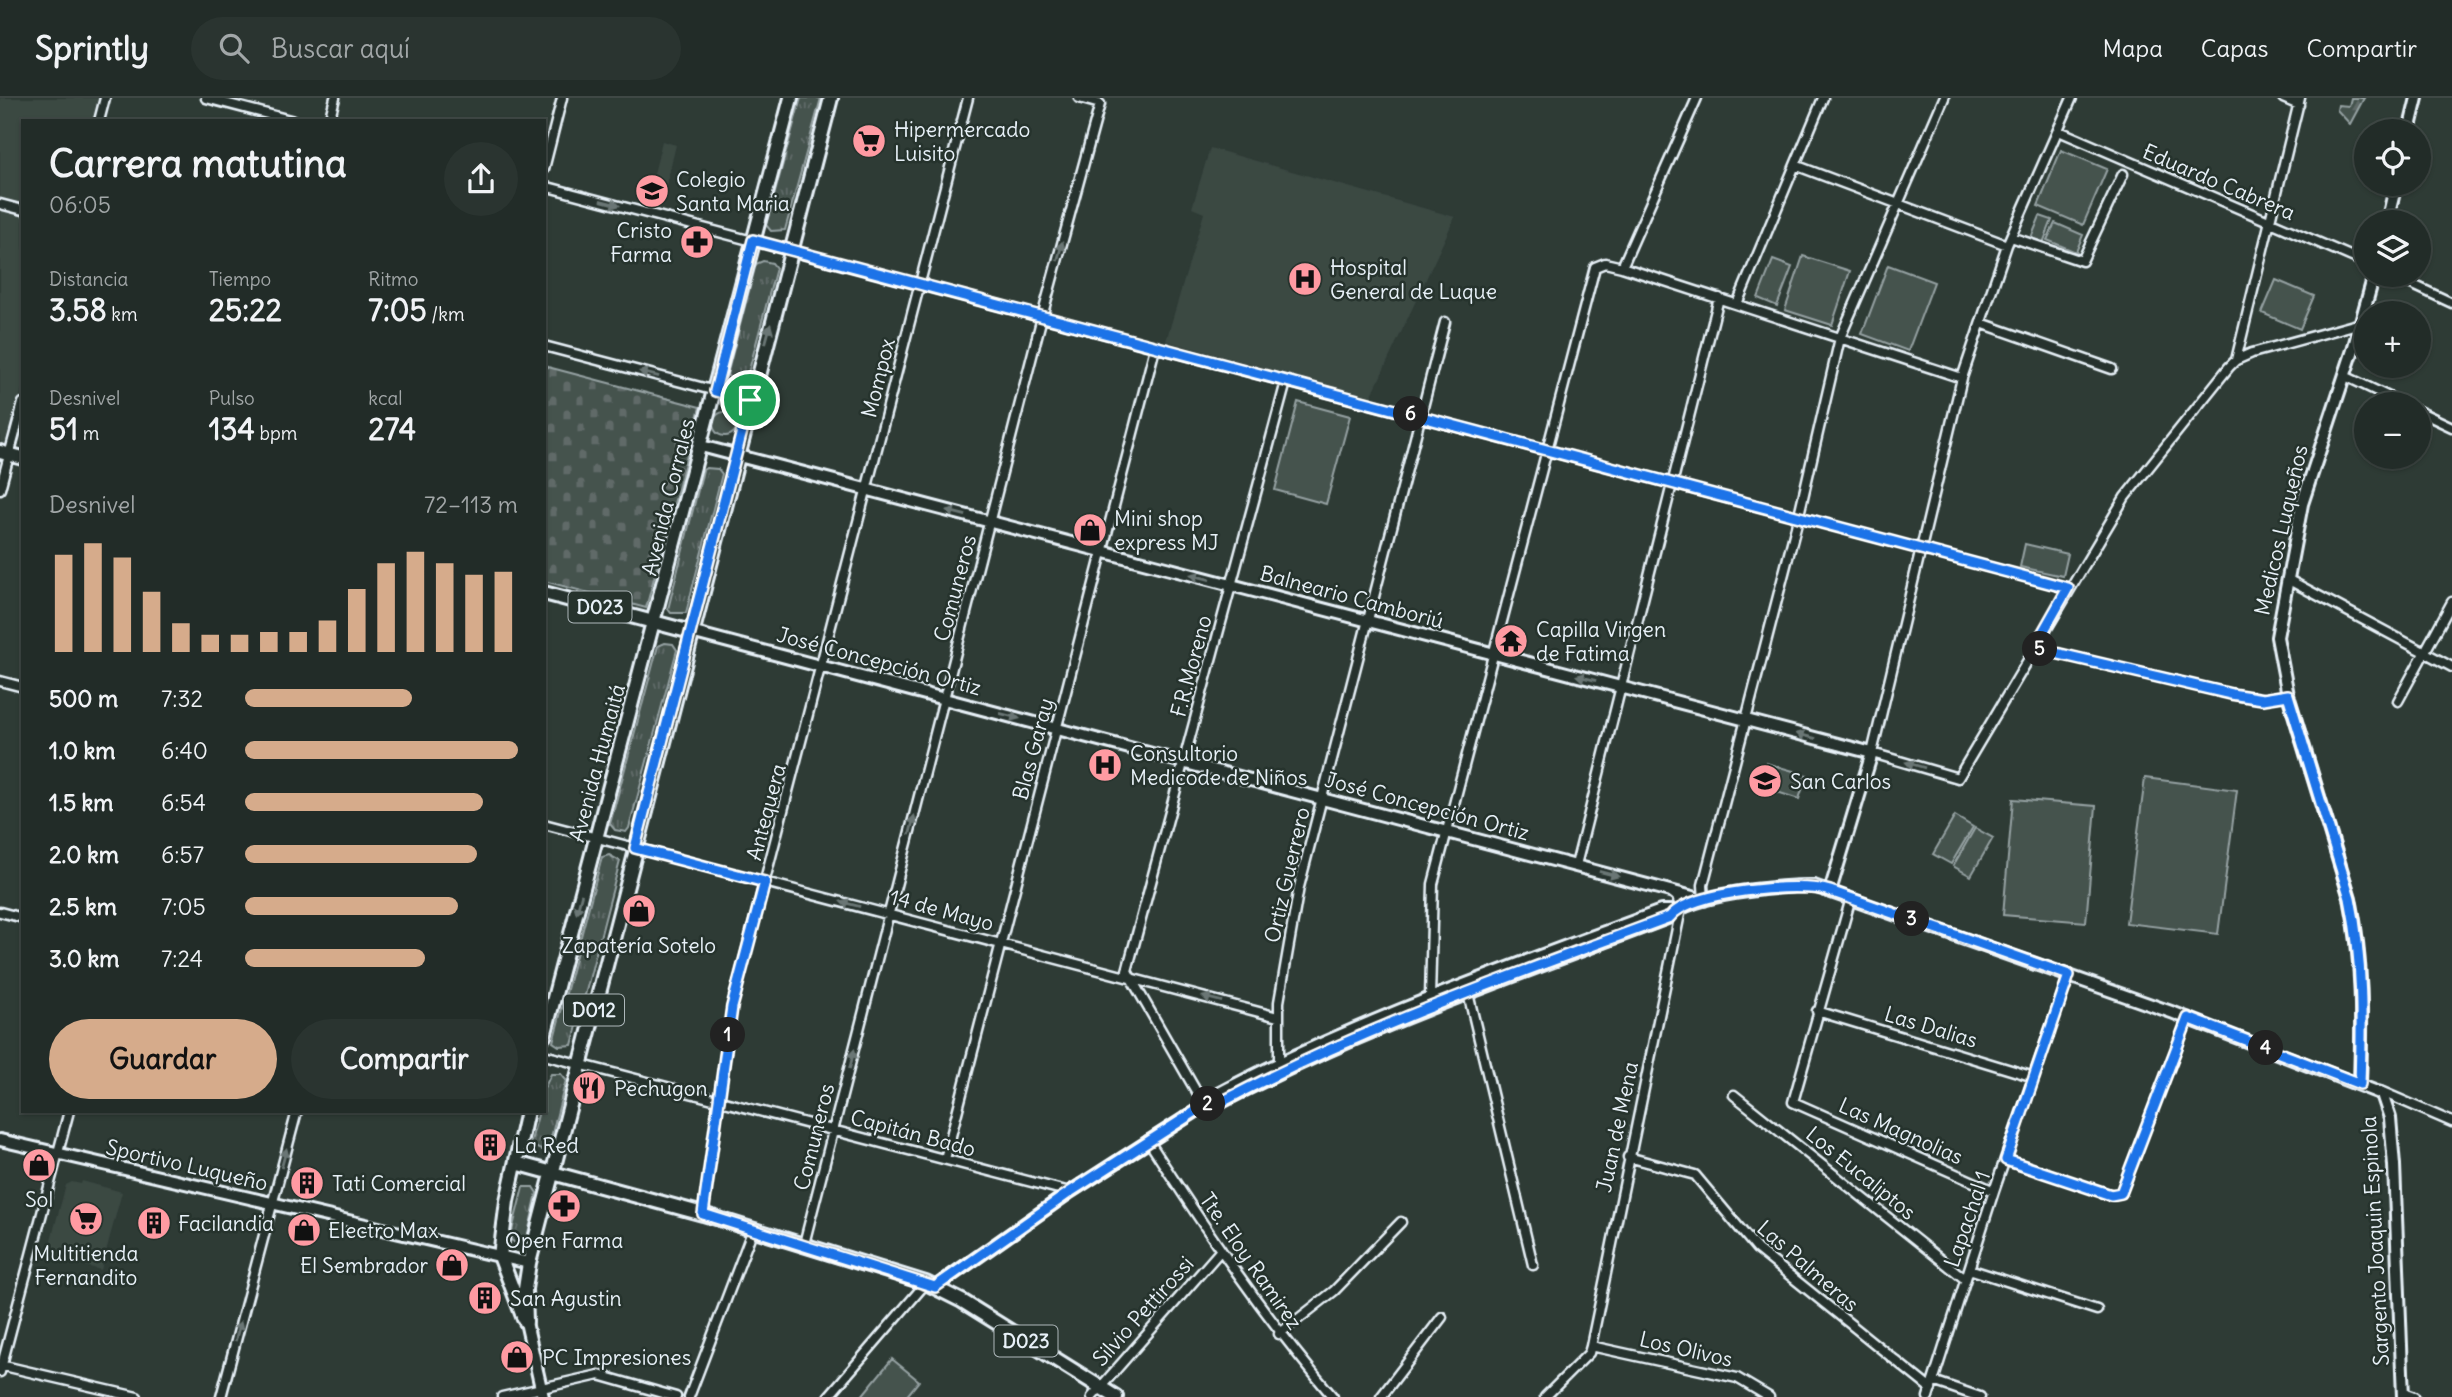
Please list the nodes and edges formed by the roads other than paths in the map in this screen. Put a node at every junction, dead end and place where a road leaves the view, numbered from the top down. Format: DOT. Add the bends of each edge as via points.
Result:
graph roads {
  1 [pos="105,98"];
  2 [pos="206,98"];
  3 [pos="335,98"];
  4 [pos="562,98"];
  5 [pos="791,98"];
  6 [pos="831,98"];
  7 [pos="968,98"];
  8 [pos="1079,98"];
  9 [pos="1698,98"];
  10 [pos="1823,98"];
  11 [pos="1944,98"];
  12 [pos="2071,98"];
  13 [pos="2283,98"];
  14 [pos="2417,98"];
  15 [pos="2299,101"];
  16 [pos="100,119"];
  17 [pos="286,119"];
  18 [pos="330,119"];
  19 [pos="2412,119"];
  20 [pos="2059,131"];
  21 [pos="546,161"];
  22 [pos="1795,165"];
  23 [pos="2123,174"];
  24 [pos="546,187"];
  25 [pos="0,204"];
  26 [pos="1898,205"];
  27 [pos="21,209"];
  28 [pos="2271,224"];
  29 [pos="753,240"];
  30 [pos="2009,241"];
  31 [pos="790,250"];
  32 [pos="2354,258"];
  33 [pos="1622,267"];
  34 [pos="920,285"];
  35 [pos="2418,287"];
  36 [pos="1719,298"];
  37 [pos="2452,303"];
  38 [pos="1737,304"];
  39 [pos="1042,317"];
  40 [pos="1445,322"];
  41 [pos="1981,323"];
  42 [pos="2354,325"];
  43 [pos="1840,338"];
  44 [pos="2354,346"];
  45 [pos="546,347"];
  46 [pos="1155,348"];
  47 [pos="2236,360"];
  48 [pos="2112,369"];
  49 [pos="2345,376"];
  50 [pos="1962,378"];
  51 [pos="1286,382"];
  52 [pos="715,391"];
  53 [pos="2379,392"];
  54 [pos="750,400"];
  55 [pos="21,409"];
  56 [pos="1421,416"];
  57 [pos="2431,417"];
  58 [pos="2452,427"];
  59 [pos="701,446"];
  60 [pos="1549,451"];
  61 [pos="5,453"];
  62 [pos="736,456"];
  63 [pos="1670,483"];
  64 [pos="0,489"];
  65 [pos="867,490"];
  66 [pos="1798,517"];
  67 [pos="990,522"];
  68 [pos="1921,550"];
  69 [pos="1102,551"];
  70 [pos="2287,579"];
  71 [pos="1231,585"];
  72 [pos="2068,588"];
  73 [pos="546,594"];
  74 [pos="2452,602"];
  75 [pos="1368,621"];
  76 [pos="655,622"];
  77 [pos="691,632"];
  78 [pos="2034,648"];
  79 [pos="2425,652"];
  80 [pos="1494,654"];
  81 [pos="822,666"];
  82 [pos="2452,667"];
  83 [pos="0,681"];
  84 [pos="21,686"];
  85 [pos="1619,687"];
  86 [pos="2288,695"];
  87 [pos="944,698"];
  88 [pos="2398,701"];
  89 [pos="1747,720"];
  90 [pos="1057,728"];
  91 [pos="1872,753"];
  92 [pos="1184,761"];
  93 [pos="1322,798"];
  94 [pos="546,825"];
  95 [pos="1447,831"];
  96 [pos="596,838"];
  97 [pos="635,848"];
  98 [pos="1576,865"];
  99 [pos="765,882"];
  100 [pos="1666,888"];
  101 [pos="1830,891"];
  102 [pos="1852,898"];
  103 [pos="1704,900"];
  104 [pos="1677,910"];
  105 [pos="0,912"];
  106 [pos="889,915"];
  107 [pos="21,917"];
  108 [pos="1001,944"];
  109 [pos="2069,975"];
  110 [pos="1128,977"];
  111 [pos="1467,989"];
  112 [pos="1430,998"];
  113 [pos="1817,1012"];
  114 [pos="1278,1017"];
  115 [pos="2188,1018"];
  116 [pos="546,1028"];
  117 [pos="546,1056"];
  118 [pos="580,1064"];
  119 [pos="1279,1067"];
  120 [pos="2034,1077"];
  121 [pos="2360,1084"];
  122 [pos="2374,1089"];
  123 [pos="1734,1095"];
  124 [pos="718,1100"];
  125 [pos="1205,1105"];
  126 [pos="68,1113"];
  127 [pos="296,1113"];
  128 [pos="527,1113"];
  129 [pos="2452,1122"];
  130 [pos="833,1130"];
  131 [pos="0,1140"];
  132 [pos="1148,1140"];
  133 [pos="58,1155"];
  134 [pos="1628,1157"];
  135 [pos="945,1160"];
  136 [pos="2006,1160"];
  137 [pos="516,1164"];
  138 [pos="554,1172"];
  139 [pos="1994,1191"];
  140 [pos="1070,1192"];
  141 [pos="272,1204"];
  142 [pos="703,1214"];
  143 [pos="1401,1222"];
  144 [pos="753,1229"];
  145 [pos="804,1244"];
  146 [pos="1221,1250"];
  147 [pos="500,1256"];
  148 [pos="529,1263"];
  149 [pos="1533,1265"];
  150 [pos="1969,1269"];
  151 [pos="1965,1279"];
  152 [pos="931,1285"];
  153 [pos="2097,1310"];
  154 [pos="1441,1317"];
  155 [pos="526,1322"];
  156 [pos="1279,1334"];
  157 [pos="1590,1350"];
  158 [pos="1,1368"];
  159 [pos="1931,1389"];
  160 [pos="1096,1392"];
  161 [pos="542,1393"];
  162 [pos="2407,1396"];
  163 [pos="136,1397"];
  164 [pos="221,1397"];
  165 [pos="502,1397"];
  166 [pos="676,1397"];
  167 [pos="689,1397"];
  168 [pos="828,1397"];
  169 [pos="1116,1397"];
  170 [pos="1333,1397"];
  171 [pos="1381,1397"];
  172 [pos="1545,1397"];
  173 [pos="1769,1397"];
  174 [pos="1980,1397"];
  1 -- 16 [label="street"];
  2 -- 17 [label="street"];
  3 -- 18 [label="street"];
  4 -- 21 [label="street"];
  5 -- 29 [label="main road, Avenida Corrales / D012"];
  6 -- 31 [label="main road, D012"];
  7 -- 34 [label="street, Mompox"];
  39 -- 8 [label="street, Comuneros, one-way" via="1100,104"];
  9 -- 33 [label="street"];
  10 -- 22 [label="street"];
  11 -- 26 [label="street"];
  12 -- 20 [label="street"];
  13 -- 15 [label="street"];
  14 -- 19 [label="street"];
  15 -- 28 [label="street"];
  20 -- 28 [label="street, Eduardo Cabrera"];
  20 -- 30 [label="street"];
  22 -- 26 [label="street"];
  22 -- 38 [label="street"];
  23 -- 30 [label="street" via="2082,261"];
  24 -- 29 [label="street, one-way"];
  25 -- 27 [label="street"];
  26 -- 30 [label="street"];
  26 -- 43 [label="street"];
  28 -- 32 [label="street, Eduardo Cabrera"];
  28 -- 47 [label="street"];
  29 -- 31 [label="street"];
  29 -- 52 [label="main road, Avenida Corrales / D012"];
  30 -- 41 [label="street"];
  31 -- 34 [label="street"];
  54 -- 31 [label="main road, D012, one-way"];
  33 -- 36 [label="street"];
  33 -- 60 [label="street" via="1602,264 1593,271"];
  34 -- 39 [label="street"];
  34 -- 65 [label="street, Mompox"];
  35 -- 37 [label="street"];
  36 -- 38 [label="street"];
  36 -- 63 [label="street"];
  38 -- 43 [label="street"];
  39 -- 46 [label="street"];
  39 -- 67 [label="street, Comuneros"];
  40 -- 56 [label="street, Ortiz Guerrero"];
  41 -- 48 [label="street"];
  41 -- 50 [label="street"];
  42 -- 47 [label="street"];
  43 -- 50 [label="street"];
  43 -- 66 [label="street"];
  44 -- 49 [label="street, Medicos Luqueños"];
  52 -- 45 [label="street, one-way"];
  46 -- 51 [label="street"];
  46 -- 69 [label="street, Blas Garay"];
  47 -- 72 [label="street" via="2124,496"];
  49 -- 53 [label="street"];
  49 -- 70 [label="street, Medicos Luqueños" via="2316,457"];
  50 -- 68 [label="street"];
  51 -- 56 [label="street"];
  51 -- 71 [label="street, F.R.Moreno"];
  52 -- 54 [label="street"];
  52 -- 59 [label="main road, Avenida Corrales / D012"];
  54 -- 62 [label="main road, D012"];
  55 -- 61 [label="street"];
  56 -- 60 [label="street"];
  56 -- 75 [label="street, Ortiz Guerrero"];
  57 -- 58 [label="street"];
  59 -- 62 [label="street, Balneario Camboriú"];
  59 -- 76 [label="main road, Avenida Corrales / D012"];
  60 -- 63 [label="street"];
  60 -- 80 [label="street"];
  61 -- 64 [label="street"];
  62 -- 65 [label="street, Balneario Camboriú"];
  62 -- 77 [label="main road, D012"];
  63 -- 66 [label="street"];
  63 -- 85 [label="street"];
  67 -- 65 [label="street, Balneario Camboriú, one-way"];
  65 -- 81 [label="street, Mompox"];
  66 -- 68 [label="street"];
  66 -- 89 [label="street"];
  67 -- 69 [label="street, Balneario Camboriú"];
  67 -- 87 [label="street, Comuneros"];
  68 -- 72 [label="street"];
  68 -- 91 [label="street"];
  71 -- 69 [label="street, Balneario Camboriú, one-way"];
  69 -- 90 [label="street, Blas Garay"];
  70 -- 79 [label="street"];
  70 -- 86 [label="street, Medicos Luqueños" via="2277,636"];
  71 -- 75 [label="street, Balneario Camboriú"];
  71 -- 92 [label="street, F.R.Moreno"];
  72 -- 78 [label="street"];
  73 -- 76 [label="main road, D023"];
  74 -- 79 [label="street"];
  75 -- 80 [label="street, Balneario Camboriú"];
  75 -- 93 [label="street, Ortiz Guerrero"];
  76 -- 77 [label="main road, D023"];
  76 -- 96 [label="main road, Avenida Humaitá / D012"];
  77 -- 81 [label="street, José Concepción Ortiz"];
  77 -- 97 [label="main road, D012"];
  78 -- 86 [label="street" via="2231,694 2263,699"];
  78 -- 91 [label="street, Balneario Camboriú, one-way" via="1958,778"];
  79 -- 82 [label="street"];
  79 -- 88 [label="street"];
  85 -- 80 [label="street, Balneario Camboriú, one-way"];
  80 -- 95 [label="street"];
  81 -- 87 [label="street, José Concepción Ortiz"];
  81 -- 99 [label="street, Antequera"];
  83 -- 84 [label="street"];
  85 -- 89 [label="street, Balneario Camboriú"];
  85 -- 98 [label="street"];
  86 -- 121 [label="street, Medicos Luqueños" via="2357,932 2363,995"];
  87 -- 90 [label="street, José Concepción Ortiz, one-way"];
  106 -- 87 [label="street, Comuneros, one-way"];
  91 -- 89 [label="street, Balneario Camboriú, one-way"];
  89 -- 103 [label="street" via="1703,885"];
  90 -- 92 [label="street, José Concepción Ortiz"];
  90 -- 108 [label="street, Blas Garay"];
  91 -- 101 [label="street"];
  92 -- 93 [label="street, José Concepción Ortiz"];
  92 -- 110 [label="street, F.R.Moreno"];
  93 -- 95 [label="street, José Concepción Ortiz"];
  93 -- 114 [label="street, Ortiz Guerrero" via="1299,887"];
  94 -- 96 [label="street, 14 de Mayo"];
  95 -- 98 [label="street, José Concepción Ortiz"];
  95 -- 112 [label="street" via="1431,902"];
  96 -- 97 [label="street, 14 de Mayo"];
  96 -- 116 [label="main road, Avenida Humaitá / D012, one-way"];
  97 -- 99 [label="street, 14 de Mayo"];
  97 -- 118 [label="main road, D012"];
  98 -- 100 [label="street, José Concepción Ortiz, one-way"];
  106 -- 99 [label="street, 14 de Mayo, one-way"];
  99 -- 124 [label="street, Antequera" via="732,1007"];
  100 -- 103 [label="street, José Concepción Ortiz"];
  100 -- 104 [label="street" via="1677,897"];
  101 -- 102 [label="street, José Concepción Ortiz"];
  101 -- 103 [label="street, José Concepción Ortiz" via="1790,885"];
  102 -- 109 [label="street, José Concepción Ortiz"];
  102 -- 113 [label="street"];
  103 -- 104 [label="street"];
  104 -- 111 [label="street" via="1661,911"];
  104 -- 134 [label="street, Juan de Mena"];
  105 -- 107 [label="street"];
  106 -- 108 [label="street, 14 de Mayo"];
  130 -- 106 [label="street, Comuneros, one-way"];
  108 -- 110 [label="street, 14 de Mayo"];
  108 -- 135 [label="street, Blas Garay"];
  109 -- 115 [label="street, José Concepción Ortiz"];
  109 -- 120 [label="street, Lapachal 1"];
  114 -- 110 [label="street, 14 de Mayo, one-way"];
  110 -- 125 [label="street"];
  111 -- 112 [label="street"];
  111 -- 119 [label="street"];
  111 -- 149 [label="street"];
  112 -- 119 [label="street"];
  113 -- 120 [label="street, Las Dalias"];
  113 -- 139 [label="street, Las Magnolias" via="1794,1103"];
  114 -- 119 [label="street, Ortiz Guerrero"];
  115 -- 121 [label="street, José Concepción Ortiz"];
  115 -- 136 [label="street" via="2121,1193 2111,1195"];
  117 -- 118 [label="street, Capitán Bado"];
  118 -- 124 [label="street, Capitán Bado"];
  118 -- 138 [label="main road, D012"];
  119 -- 125 [label="street" via="1216,1105"];
  120 -- 136 [label="street, Lapachal 1"];
  121 -- 122 [label="street, José Concepción Ortiz"];
  122 -- 129 [label="street"];
  122 -- 162 [label="street, Sargento Joaquin Espinola" via="2382,1094 2390,1118"];
  123 -- 151 [label="street, Los Eucaliptos"];
  124 -- 130 [label="street, Capitán Bado"];
  124 -- 142 [label="street, Antequera"];
  125 -- 132 [label="street"];
  126 -- 133 [label="street"];
  141 -- 127 [label="street, one-way"];
  128 -- 137 [label="main road, D012"];
  130 -- 135 [label="street, Capitán Bado"];
  130 -- 145 [label="street, Comuneros"];
  131 -- 133 [label="street, Sportivo Luqueño"];
  132 -- 140 [label="street"];
  132 -- 146 [label="street, Tte. Eloy Ramirez"];
  133 -- 141 [label="street, Sportivo Luqueño"];
  133 -- 158 [label="street"];
  134 -- 157 [label="street, Juan de Mena"];
  134 -- 159 [label="street, Las Palmeras" via="1695,1175 1756,1249"];
  135 -- 140 [label="street, Capitán Bado"];
  136 -- 139 [label="street, Lapachal 1"];
  137 -- 138 [label="main road, D023"];
  137 -- 147 [label="main road, D012"];
  138 -- 142 [label="main road, D023"];
  138 -- 148 [label="main road, D012"];
  139 -- 150 [label="street, Lapachal 1"];
  140 -- 152 [label="street"];
  141 -- 147 [label="street, Sportivo Luqueño"];
  164 -- 141 [label="street, one-way"];
  142 -- 144 [label="main road, D023"];
  143 -- 156 [label="street" via="1334,1291"];
  144 -- 145 [label="main road, D023"];
  144 -- 167 [label="street"];
  145 -- 152 [label="main road, D023"];
  146 -- 156 [label="street, Tte. Eloy Ramirez"];
  146 -- 160 [label="street, Silvio Pettirossi"];
  147 -- 148 [label="street, Sportivo Luqueño"];
  147 -- 155 [label="main road, D012"];
  148 -- 155 [label="main road, D012"];
  150 -- 151 [label="street, Lapachal 1"];
  150 -- 153 [label="street"];
  151 -- 159 [label="street, Lapachal 1"];
  152 -- 160 [label="main road, D023"];
  152 -- 168 [label="street"];
  154 -- 171 [label="street"];
  155 -- 161 [label="street, D012"];
  156 -- 170 [label="street, Tte. Eloy Ramirez"];
  157 -- 172 [label="street"];
  157 -- 173 [label="street, Los Olivos" via="1737,1378"];
  158 -- 163 [label="street"];
  159 -- 174 [label="street, Las Palmeras"];
  160 -- 169 [label="main road, D023"];
  161 -- 165 [label="street"];
  161 -- 166 [label="street" via="599,1375"];
}
